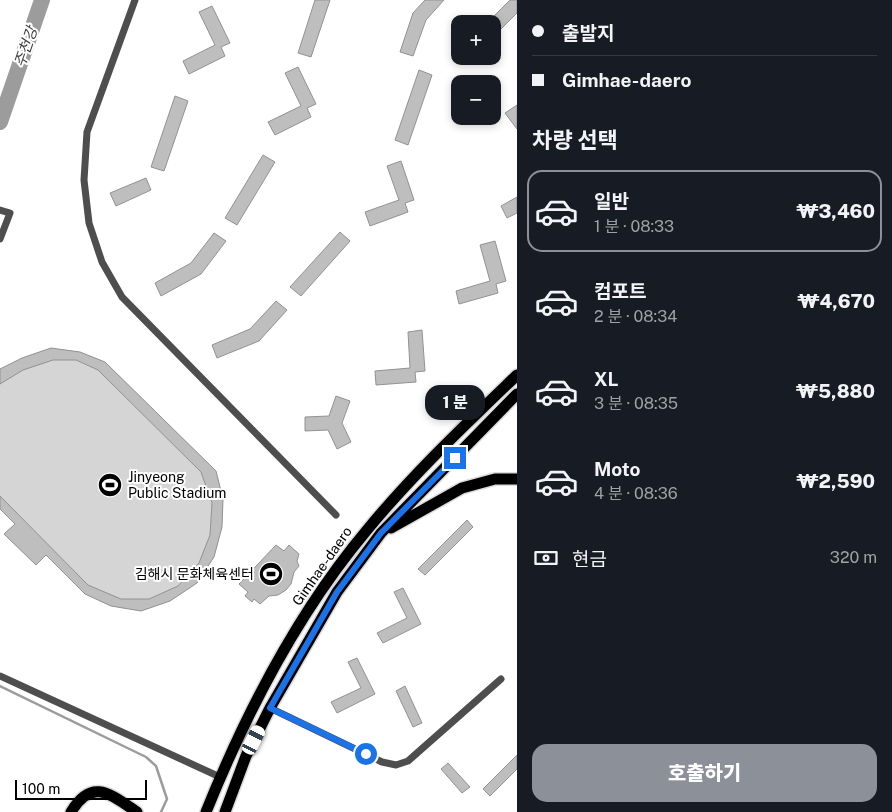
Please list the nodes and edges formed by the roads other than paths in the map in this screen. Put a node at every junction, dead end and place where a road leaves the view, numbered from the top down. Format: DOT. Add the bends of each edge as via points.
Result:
graph roads {
  1 [pos="135,0"];
  2 [pos="1,211"];
  3 [pos="0,240"];
  4 [pos="517,375"];
  5 [pos="517,394"];
  6 [pos="517,479"];
  7 [pos="336,515"];
  8 [pos="381,533"];
  9 [pos="0,676"];
  10 [pos="501,679"];
  11 [pos="270,708"];
  12 [pos="220,777"];
  13 [pos="212,798"];
  14 [pos="71,812"];
  15 [pos="136,812"];
  16 [pos="195,812"];
  17 [pos="206,812"];
  18 [pos="225,812"];
  1 -- 7 [label="street" via="87,132 84,180 89,223 102,262 122,297"];
  2 -- 3 [label="street" via="10,213"];
  4 -- 12 [label="main road, Gimhae-daero" via="432,456 343,561 278,661"];
  5 -- 8 [label="main road, Gimhae-daero"];
  6 -- 8 [label="main road" via="495,480 462,488"];
  8 -- 11 [label="main road, Gimhae-daero" via="337,592"];
  9 -- 12 [label="street"];
  10 -- 11 [label="street" via="408,761 396,765 382,762"];
  11 -- 18 [label="main road, Gimhae-daero" via="246,756"];
  12 -- 13 [label="main road, Gimhae-daero"];
  13 -- 16 [label="main road"];
  13 -- 17 [label="main road, Gimhae-daero"];
  14 -- 15 [label="main road" via="85,794 99,791 110,794"];
}
